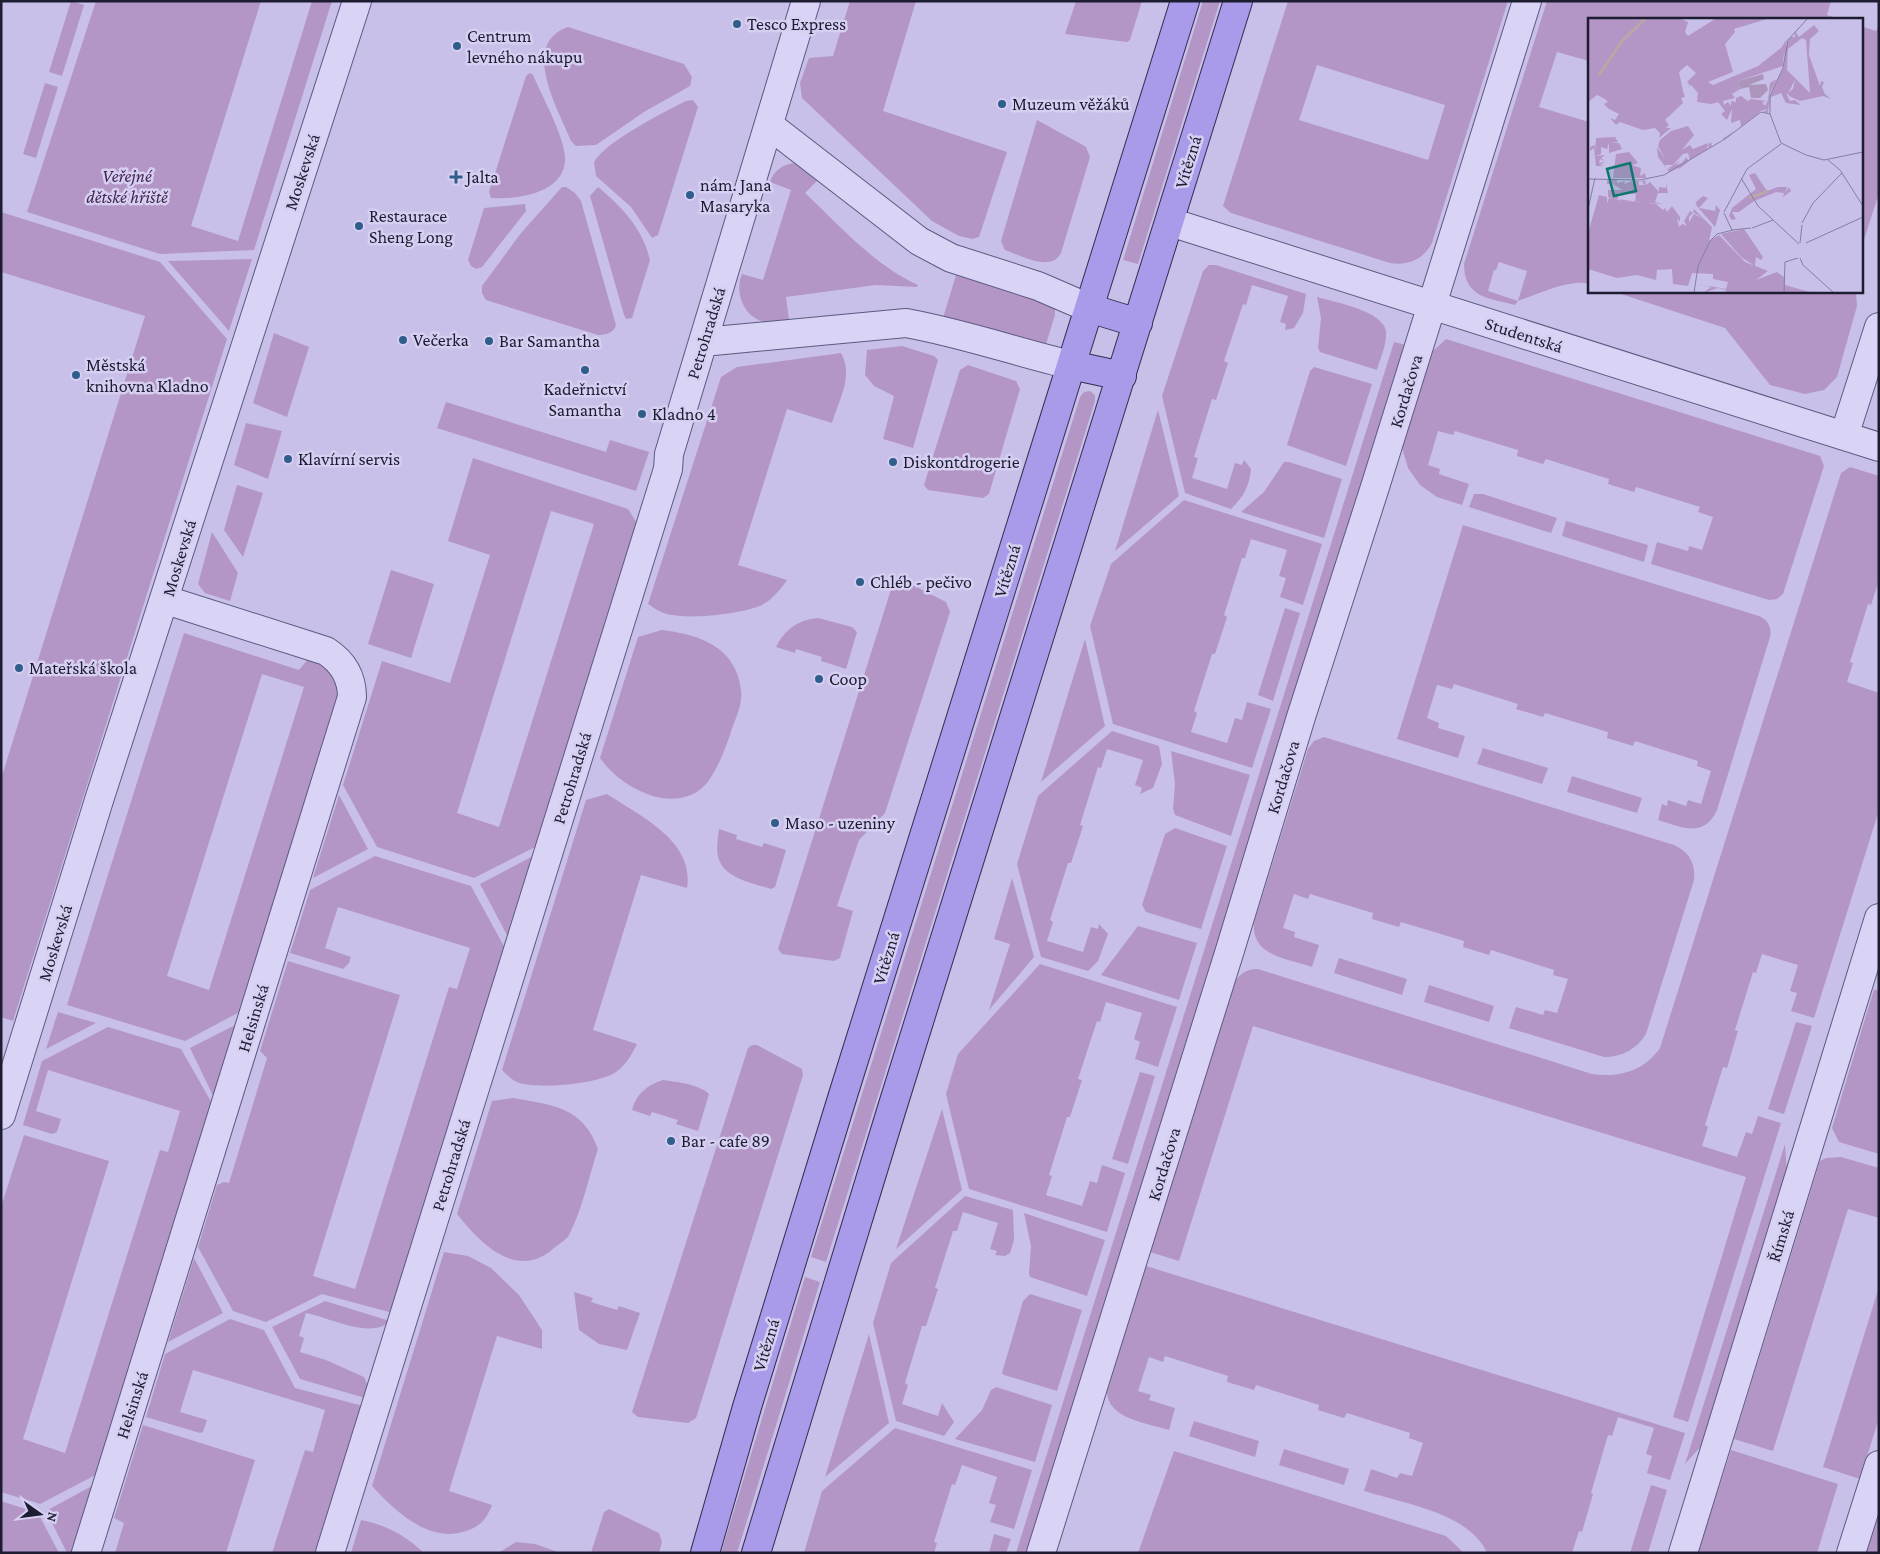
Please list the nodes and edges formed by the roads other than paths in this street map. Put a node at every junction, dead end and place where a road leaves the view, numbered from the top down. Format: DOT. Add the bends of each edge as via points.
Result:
graph roads {
  1 [pos="357,1"];
  2 [pos="806,1"];
  3 [pos="1185,1"];
  4 [pos="1238,1"];
  5 [pos="1527,1"];
  6 [pos="769,125"];
  7 [pos="1170,222"];
  8 [pos="1432,305"];
  9 [pos="1089,308"];
  10 [pos="1138,323"];
  11 [pos="1879,327"];
  12 [pos="703,342"];
  13 [pos="1071,365"];
  14 [pos="1122,376"];
  15 [pos="1844,436"];
  16 [pos="1879,447"];
  17 [pos="166,600"];
  18 [pos="1879,918"];
  19 [pos="1,1115"];
  20 [pos="1879,1465"];
  21 [pos="86,1553"];
  22 [pos="330,1553"];
  23 [pos="705,1553"];
  24 [pos="756,1553"];
  25 [pos="1041,1553"];
  26 [pos="1683,1553"];
  27 [pos="1851,1553"];
  1 -- 17 [label="street, Moskevská"];
  2 -- 6 [label="street, Petrohradská"];
  3 -- 9 [label="main road, Vítězná"];
  4 -- 7 [label="main road, Vítězná"];
  5 -- 8 [label="street, Kordačova"];
  6 -- 9 [label="street" via="918,241 951,258 1038,286"];
  6 -- 12 [label="street, Petrohradská"];
  7 -- 8 [label="street, Studentská"];
  7 -- 10 [label="main road, Vítězná"];
  8 -- 15 [label="street, Studentská"];
  8 -- 25 [label="street, Kordačova"];
  9 -- 10 [label="main road"];
  9 -- 13 [label="main road, Vítězná"];
  10 -- 14 [label="main road, Vítězná"];
  11 -- 15 [label="street"];
  12 -- 13 [label="street" via="906,323"];
  12 -- 22 [label="street, Petrohradská" via="668,469"];
  13 -- 14 [label="main road"];
  13 -- 23 [label="main road, Vítězná" via="797,1243"];
  14 -- 24 [label="main road, Vítězná"];
  15 -- 16 [label="street, Studentská"];
  17 -- 19 [label="street, Moskevská"];
  17 -- 21 [label="street, Helsinská" via="326,651 347,672 352,698"];
  18 -- 26 [label="street, Římská"];
  20 -- 27 [label="street"];
}
